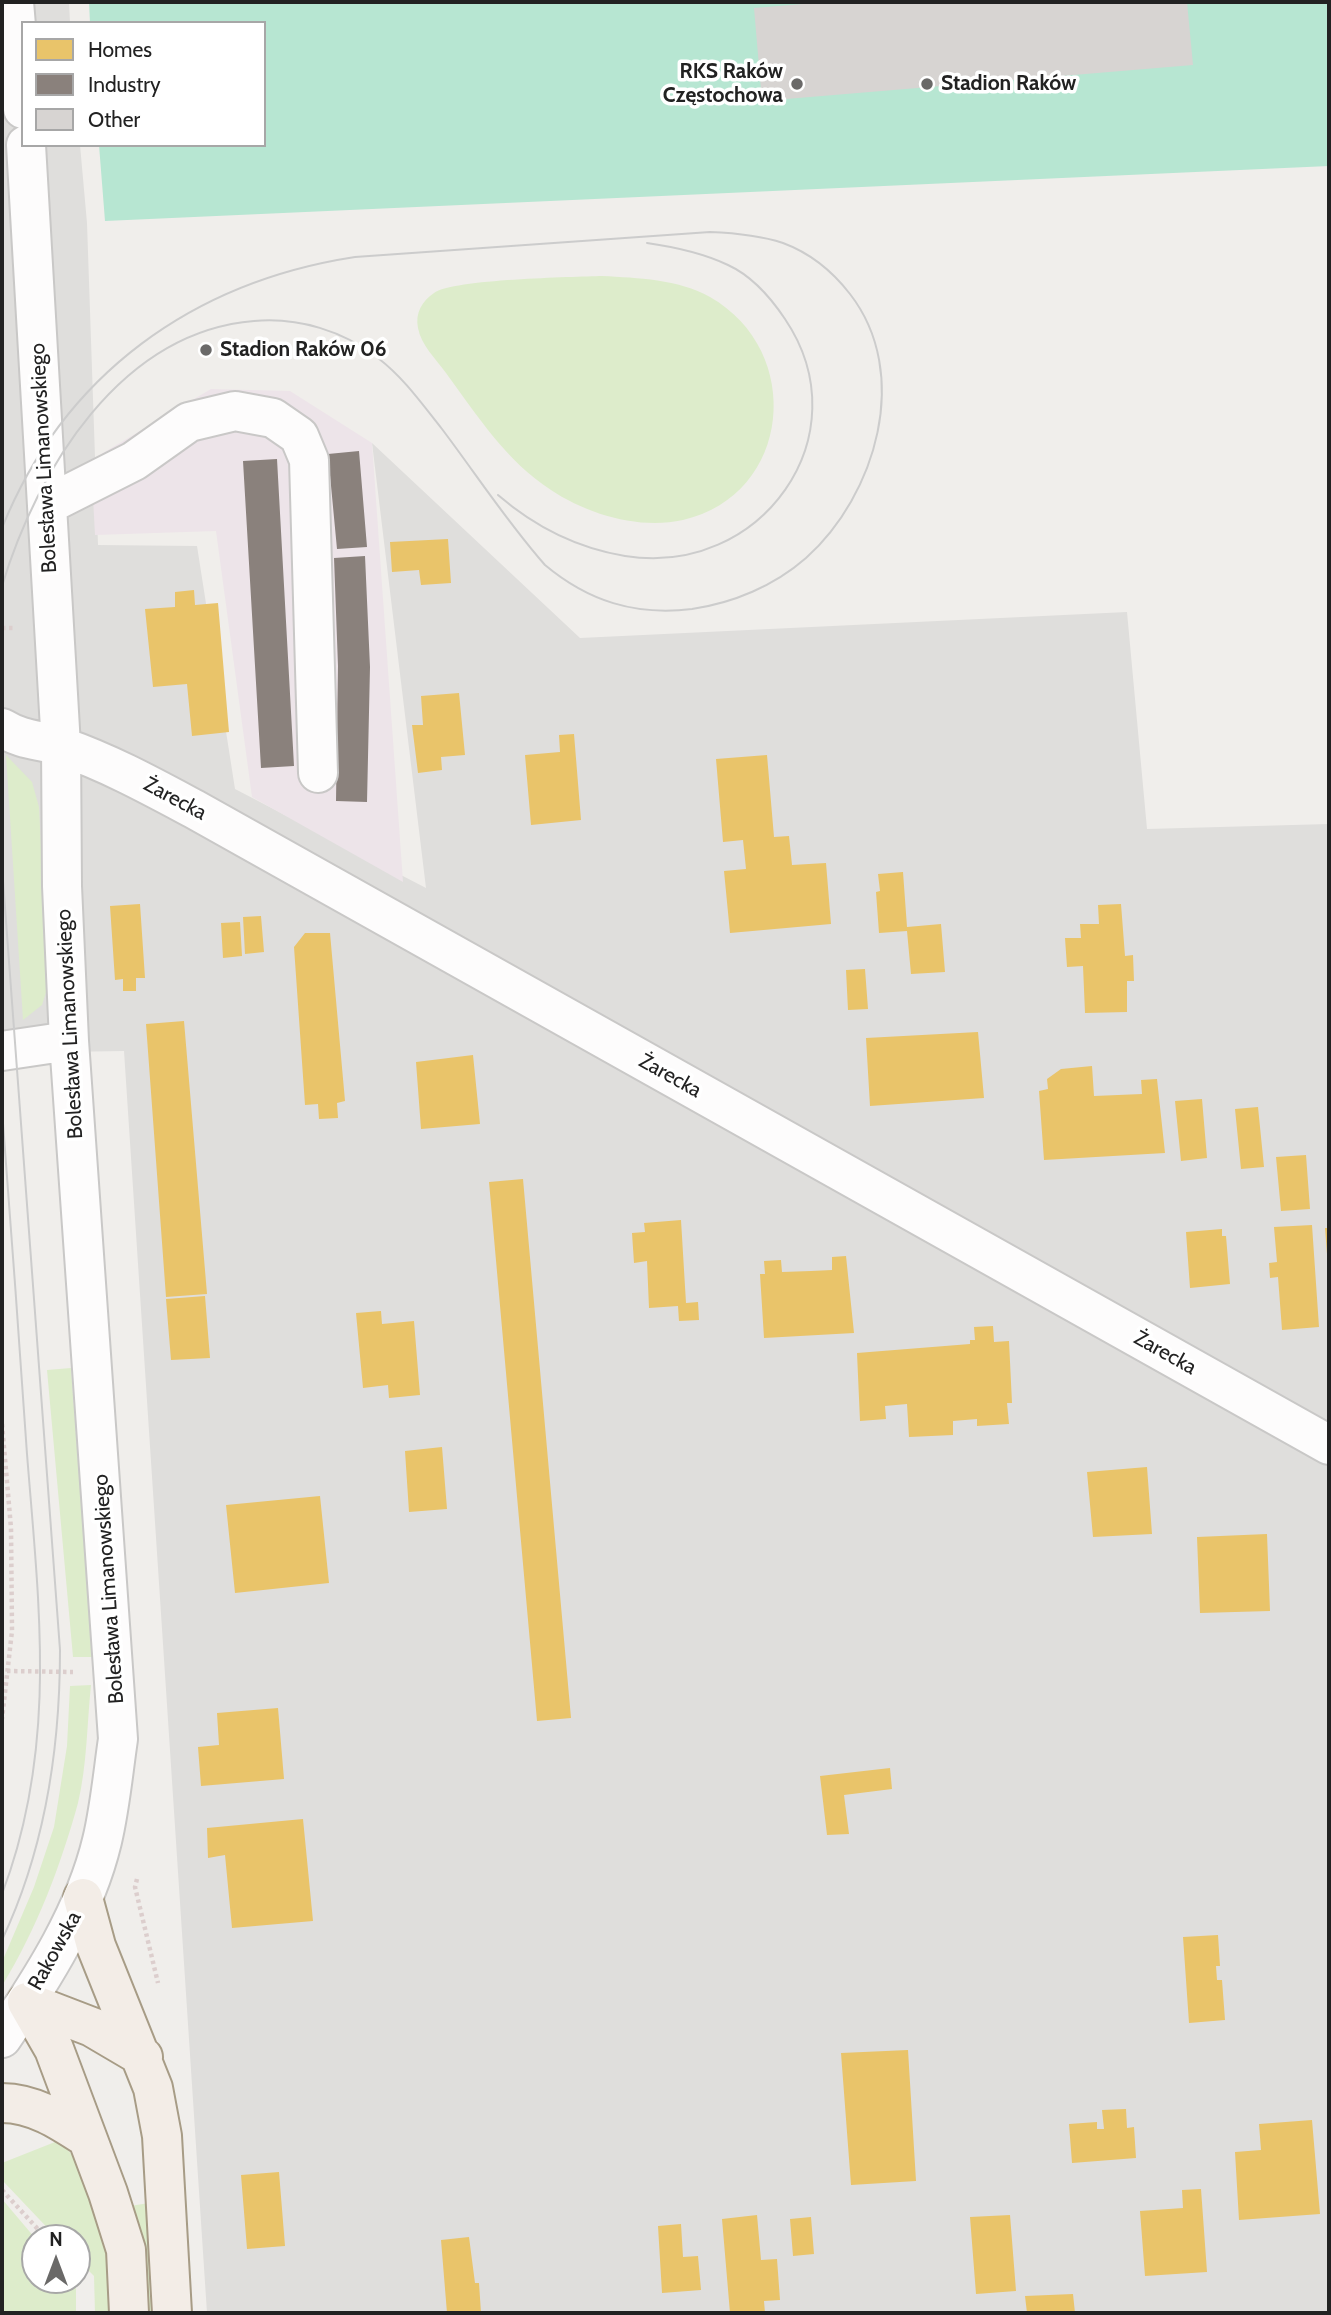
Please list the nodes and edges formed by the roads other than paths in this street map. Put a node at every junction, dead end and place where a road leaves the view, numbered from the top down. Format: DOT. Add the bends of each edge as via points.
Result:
graph roads {
  1 [pos="14,2"];
  2 [pos="21,85"];
  3 [pos="26,147"];
  4 [pos="47,505"];
  5 [pos="2,728"];
  6 [pos="61,746"];
  7 [pos="318,773"];
  8 [pos="69,1041"];
  9 [pos="2,1051"];
  10 [pos="1329,1446"];
  11 [pos="83,1898"];
  12 [pos="27,2002"];
  13 [pos="2,2038"];
  14 [pos="143,2057"];
  15 [pos="2,2103"];
  16 [pos="87,2138"];
  17 [pos="129,2313"];
  18 [pos="172,2313"];
  1 -- 2 [label="street"];
  3 -- 4 [label="street, Bolesława Limanowskiego"];
  4 -- 6 [label="street, Bolesława Limanowskiego"];
  4 -- 7 [label="street" via="134,461 189,422 235,411 273,418 299,436 309,460"];
  5 -- 6 [label="street, Żarecka" via="36,743"];
  6 -- 8 [label="street, Bolesława Limanowskiego"];
  6 -- 10 [label="street, Żarecka" via="116,768 194,809"];
  8 -- 9 [label="street"];
  8 -- 11 [label="street, Bolesława Limanowskiego" via="118,1739 102,1842"];
  11 -- 12 [label="street, Rakowska"];
  11 -- 14 [label="main road" via="96,1946"];
  12 -- 13 [label="street, Rakowska"];
  12 -- 14 [label="main road" via="92,2027"];
  12 -- 16 [label="main road" via="54,2049"];
  14 -- 18 [label="main road" via="162,2136"];
  15 -- 16 [label="main road" via="28,2106"];
  16 -- 17 [label="main road" via="126,2250"];
}
